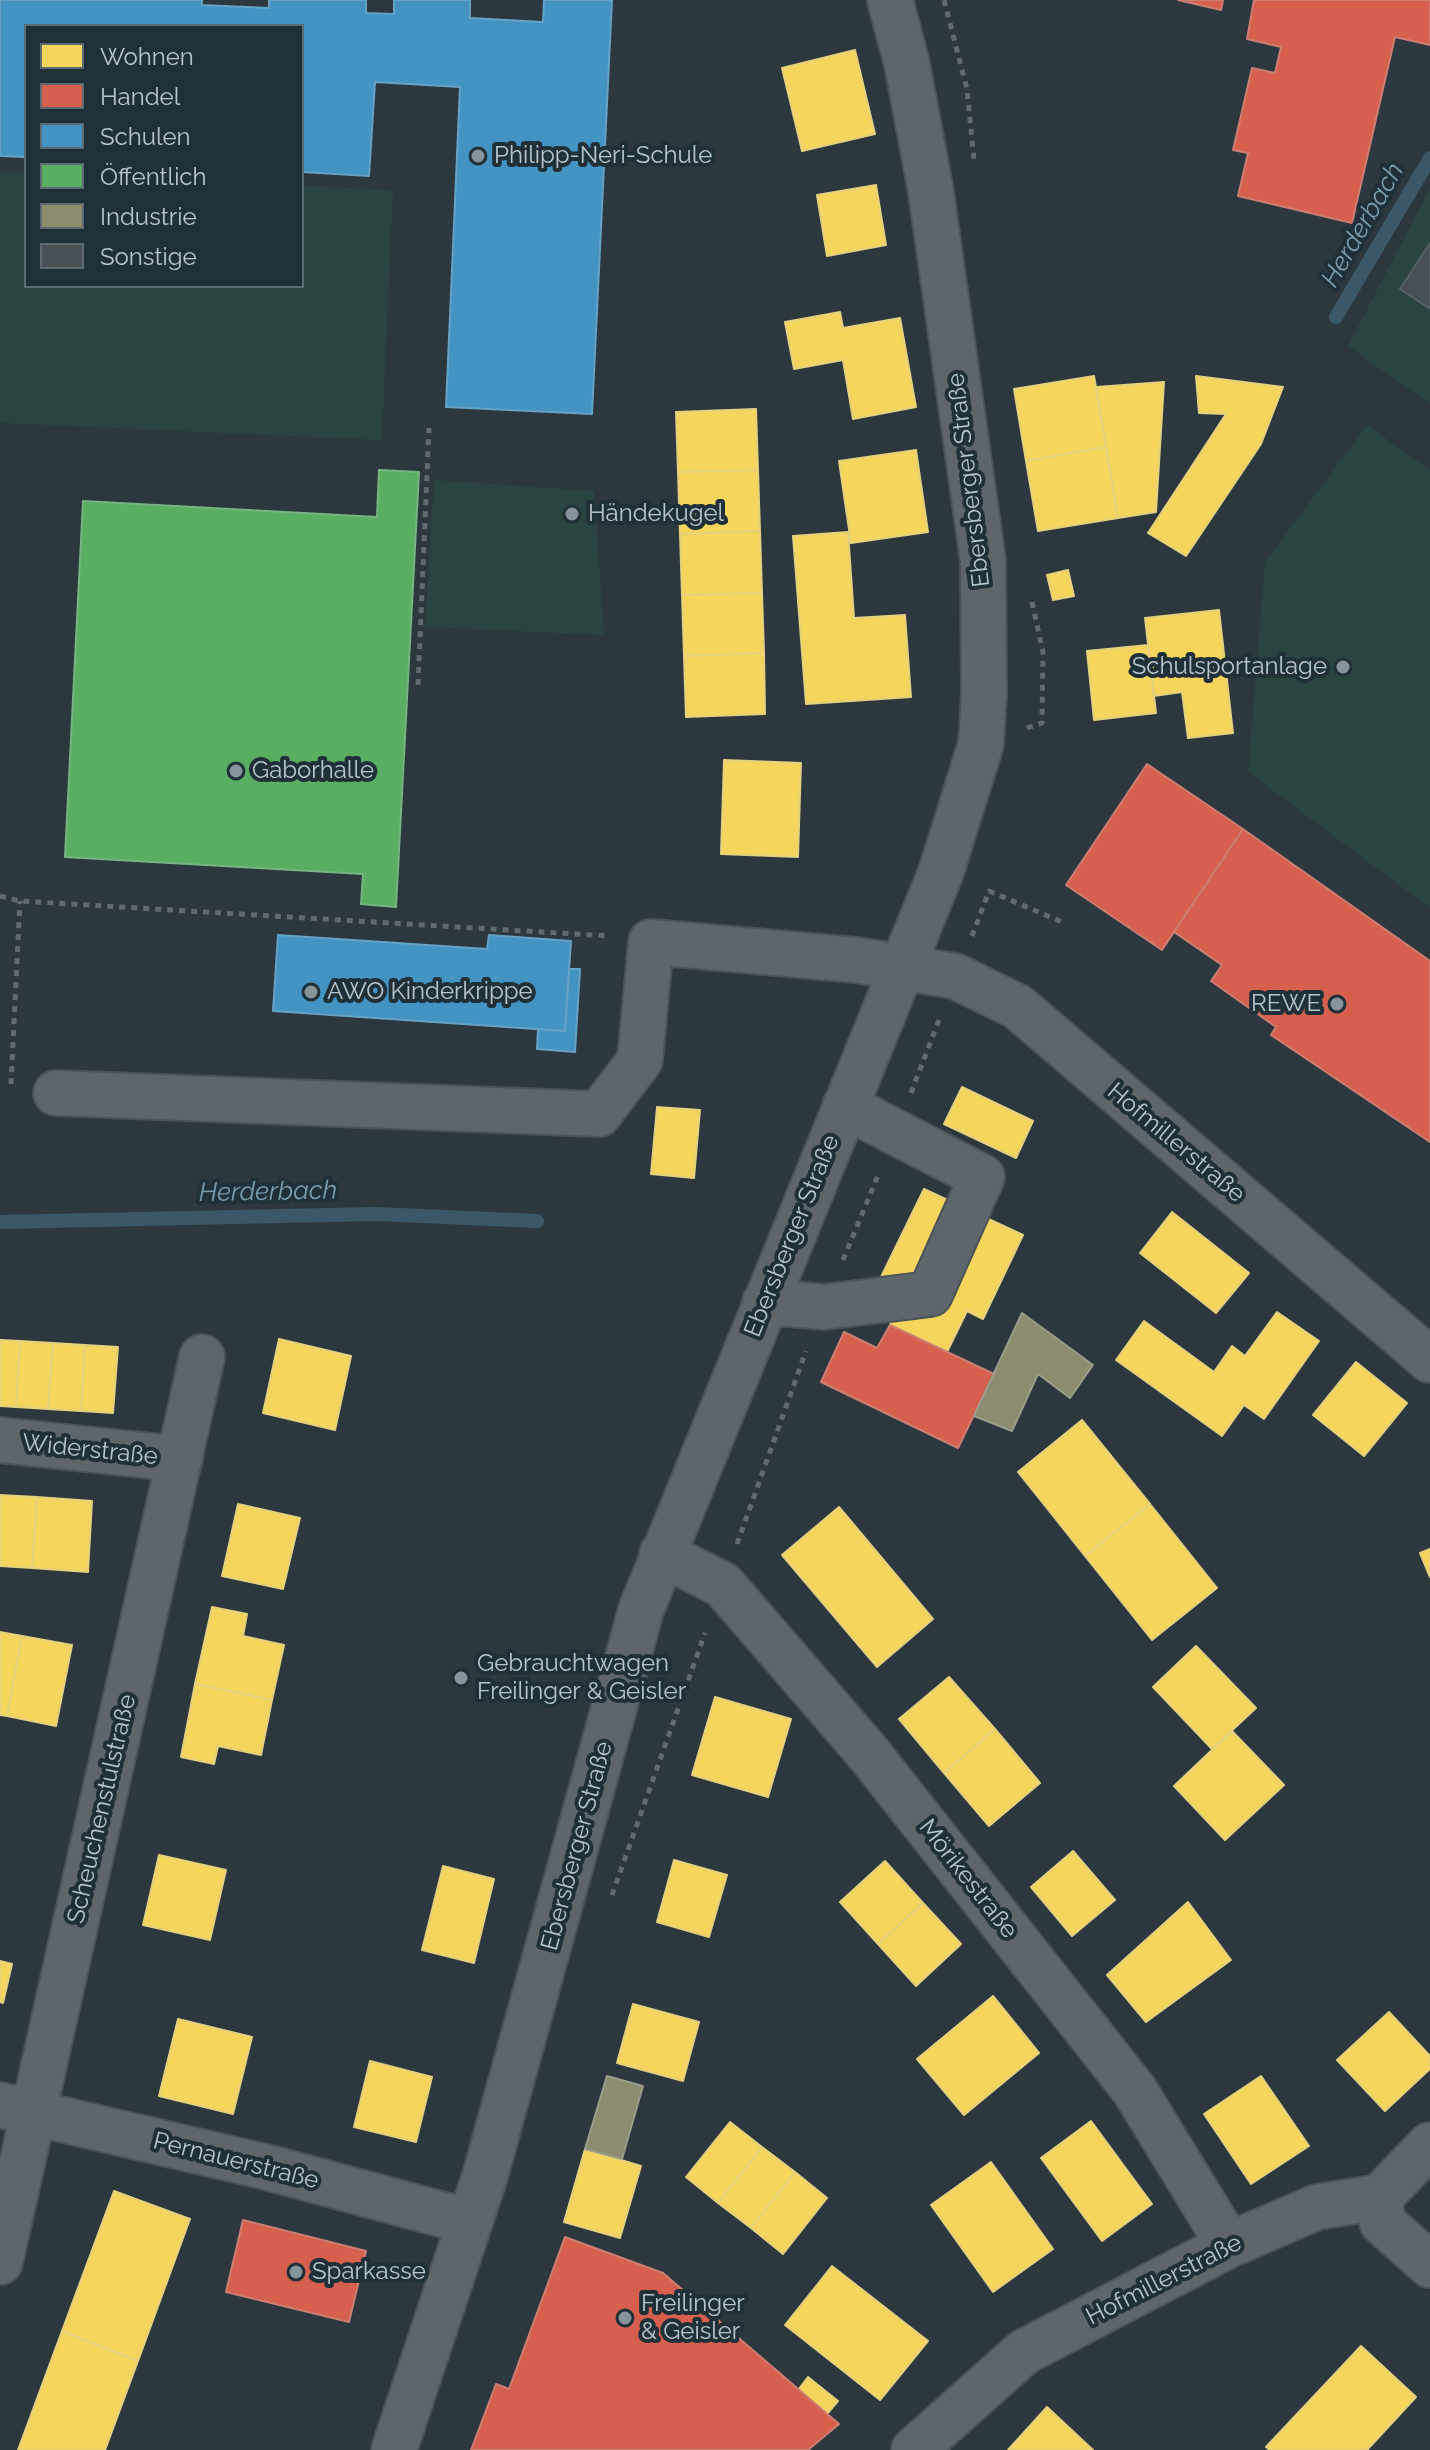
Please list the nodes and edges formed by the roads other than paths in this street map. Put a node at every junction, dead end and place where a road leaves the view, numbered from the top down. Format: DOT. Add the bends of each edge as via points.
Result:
graph roads {
  1 [pos="890,0"];
  2 [pos="900,968"];
  3 [pos="56,1093"];
  4 [pos="845,1106"];
  5 [pos="765,1302"];
  6 [pos="202,1357"];
  7 [pos="1430,1360"];
  8 [pos="0,1440"];
  9 [pos="180,1459"];
  10 [pos="662,1554"];
  11 [pos="17,2109"];
  12 [pos="1430,2145"];
  13 [pos="1380,2197"];
  14 [pos="470,2222"];
  15 [pos="1229,2245"];
  16 [pos="0,2262"];
  17 [pos="1430,2265"];
  18 [pos="394,2450"];
  19 [pos="914,2450"];
  1 -- 2 [label="street, Ebersberger Straße" via="931,192 983,561 981,744 941,872"];
  2 -- 3 [label="street, Hofmillerstraße" via="651,942 640,1060 599,1114"];
  2 -- 4 [label="street, Ebersberger Straße"];
  2 -- 7 [label="street, Hofmillerstraße" via="955,976 1018,1007"];
  4 -- 5 [label="street, Ebersberger Straße"];
  4 -- 5 [label="street" via="982,1177 930,1294 824,1307"];
  5 -- 10 [label="street, Ebersberger Straße"];
  6 -- 9 [label="street, Scheuchenstulstraße"];
  8 -- 9 [label="street, Widerstraße"];
  9 -- 11 [label="street, Scheuchenstulstraße"];
  10 -- 14 [label="street, Ebersberger Straße" via="641,1610"];
  10 -- 15 [label="street, Mörikestraße" via="723,1585 869,1754 1135,2091"];
  11 -- 14 [label="street, Pernauerstraße"];
  11 -- 16 [label="street, Scheuchenstulstraße"];
  12 -- 13 [label="street"];
  13 -- 15 [label="street, Hofmillerstraße" via="1317,2207"];
  13 -- 17 [label="street" via="1382,2222"];
  14 -- 18 [label="street, Ebersberger Straße"];
  15 -- 19 [label="street, Hofmillerstraße" via="1024,2352"];
}
